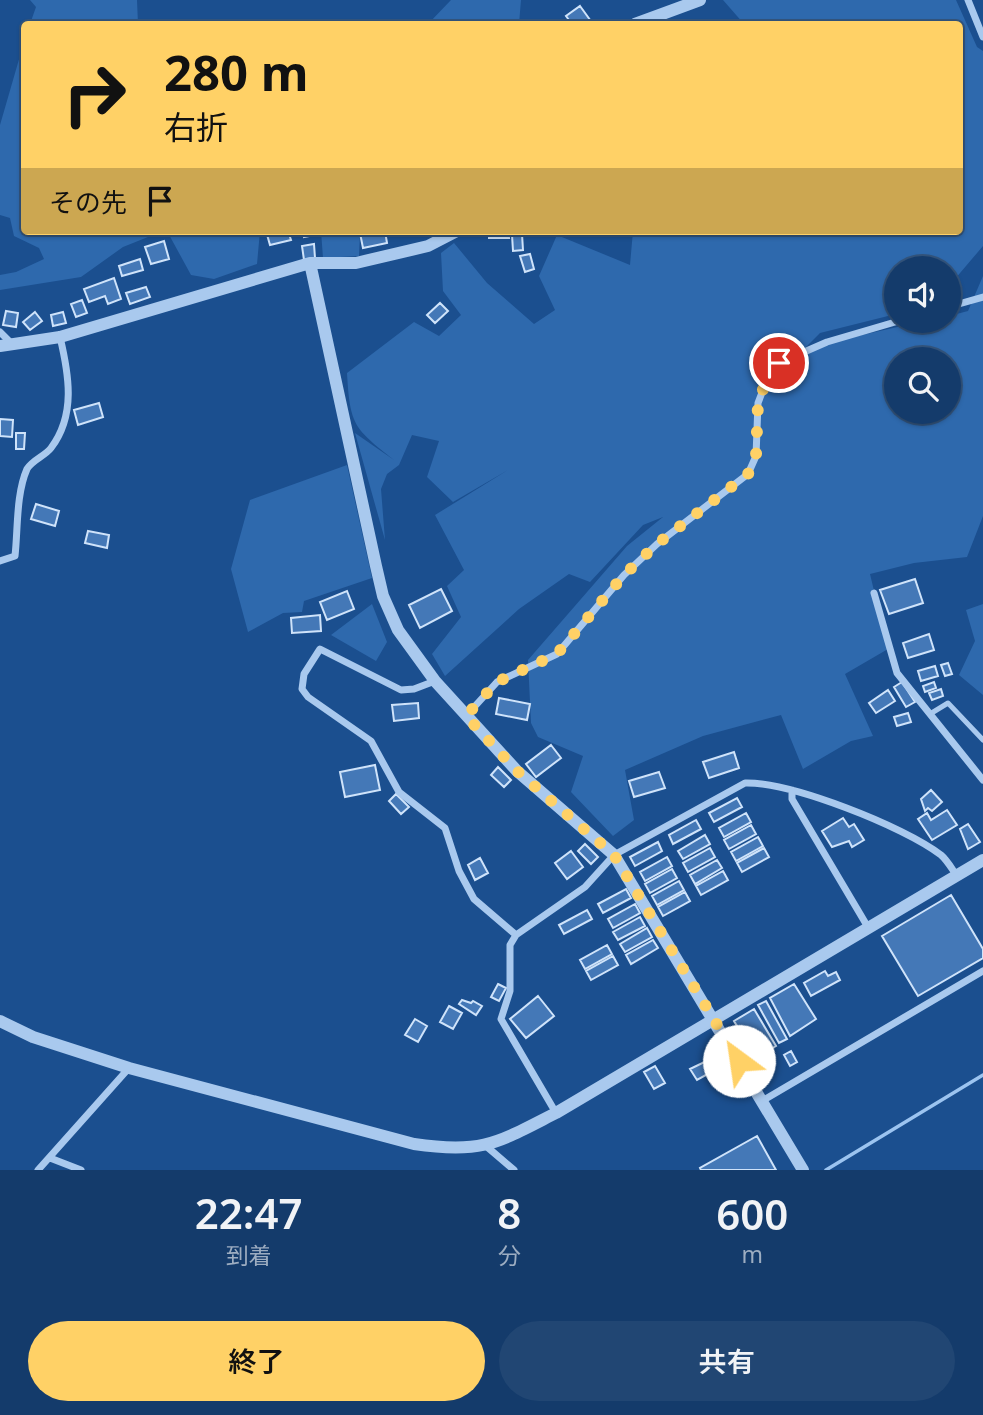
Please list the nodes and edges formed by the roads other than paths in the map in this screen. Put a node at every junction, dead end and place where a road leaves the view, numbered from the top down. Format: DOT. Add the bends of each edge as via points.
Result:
graph roads {
  1 [pos="701,0"];
  2 [pos="968,0"];
  3 [pos="643,21"];
  4 [pos="983,37"];
  5 [pos="449,235"];
  6 [pos="310,263"];
  7 [pos="983,298"];
  8 [pos="961,304"];
  9 [pos="884,325"];
  10 [pos="0,332"];
  11 [pos="60,337"];
  12 [pos="7,346"];
  13 [pos="0,561"];
  14 [pos="874,593"];
  15 [pos="435,681"];
  16 [pos="930,714"];
  17 [pos="466,716"];
  18 [pos="983,740"];
  19 [pos="983,780"];
  20 [pos="792,790"];
  21 [pos="614,855"];
  22 [pos="983,860"];
  23 [pos="958,877"];
  24 [pos="869,929"];
  25 [pos="516,935"];
  26 [pos="983,971"];
  27 [pos="0,1021"];
  28 [pos="715,1021"];
  29 [pos="129,1068"];
  30 [pos="762,1101"];
  31 [pos="556,1113"];
  32 [pos="486,1146"];
  33 [pos="50,1158"];
  34 [pos="38,1170"];
  35 [pos="81,1170"];
  36 [pos="514,1170"];
  37 [pos="803,1170"];
  1 -- 3 [label="street"];
  2 -- 4 [label="street"];
  5 -- 6 [label="street" via="428,246 369,260"];
  6 -- 11 [label="street"];
  6 -- 15 [label="street" via="383,596 398,630"];
  7 -- 8 [label="street"];
  9 -- 17 [label="street" via="827,342 779,363 768,376 758,403 756,456 748,474 649,552 557,654 497,682"];
  10 -- 12 [label="street"];
  11 -- 12 [label="street"];
  11 -- 13 [label="street" via="70,404 65,424 50,450 29,466 15,556"];
  14 -- 16 [label="street" via="897,673"];
  15 -- 17 [label="street"];
  15 -- 25 [label="street" via="401,690 320,649 304,674 302,689 371,741 399,792 444,828 474,899"];
  16 -- 18 [label="lane" via="948,703"];
  16 -- 19 [label="street"];
  17 -- 21 [label="street" via="517,771"];
  20 -- 21 [label="street" via="766,782 745,783"];
  20 -- 23 [label="street" via="867,815 942,855"];
  20 -- 24 [label="street" via="792,799"];
  21 -- 25 [label="street" via="585,887"];
  21 -- 28 [label="street"];
  22 -- 23 [label="street"];
  23 -- 24 [label="street"];
  24 -- 28 [label="street"];
  25 -- 31 [label="street" via="510,945 510,991 501,1019"];
  26 -- 30 [label="street"];
  27 -- 29 [label="street" via="33,1037"];
  28 -- 30 [label="street"];
  28 -- 31 [label="street"];
  29 -- 32 [label="street" via="414,1144"];
  29 -- 33 [label="street"];
  30 -- 37 [label="street"];
  31 -- 32 [label="street"];
  32 -- 36 [label="street"];
  33 -- 34 [label="street"];
  33 -- 35 [label="street"];
}
